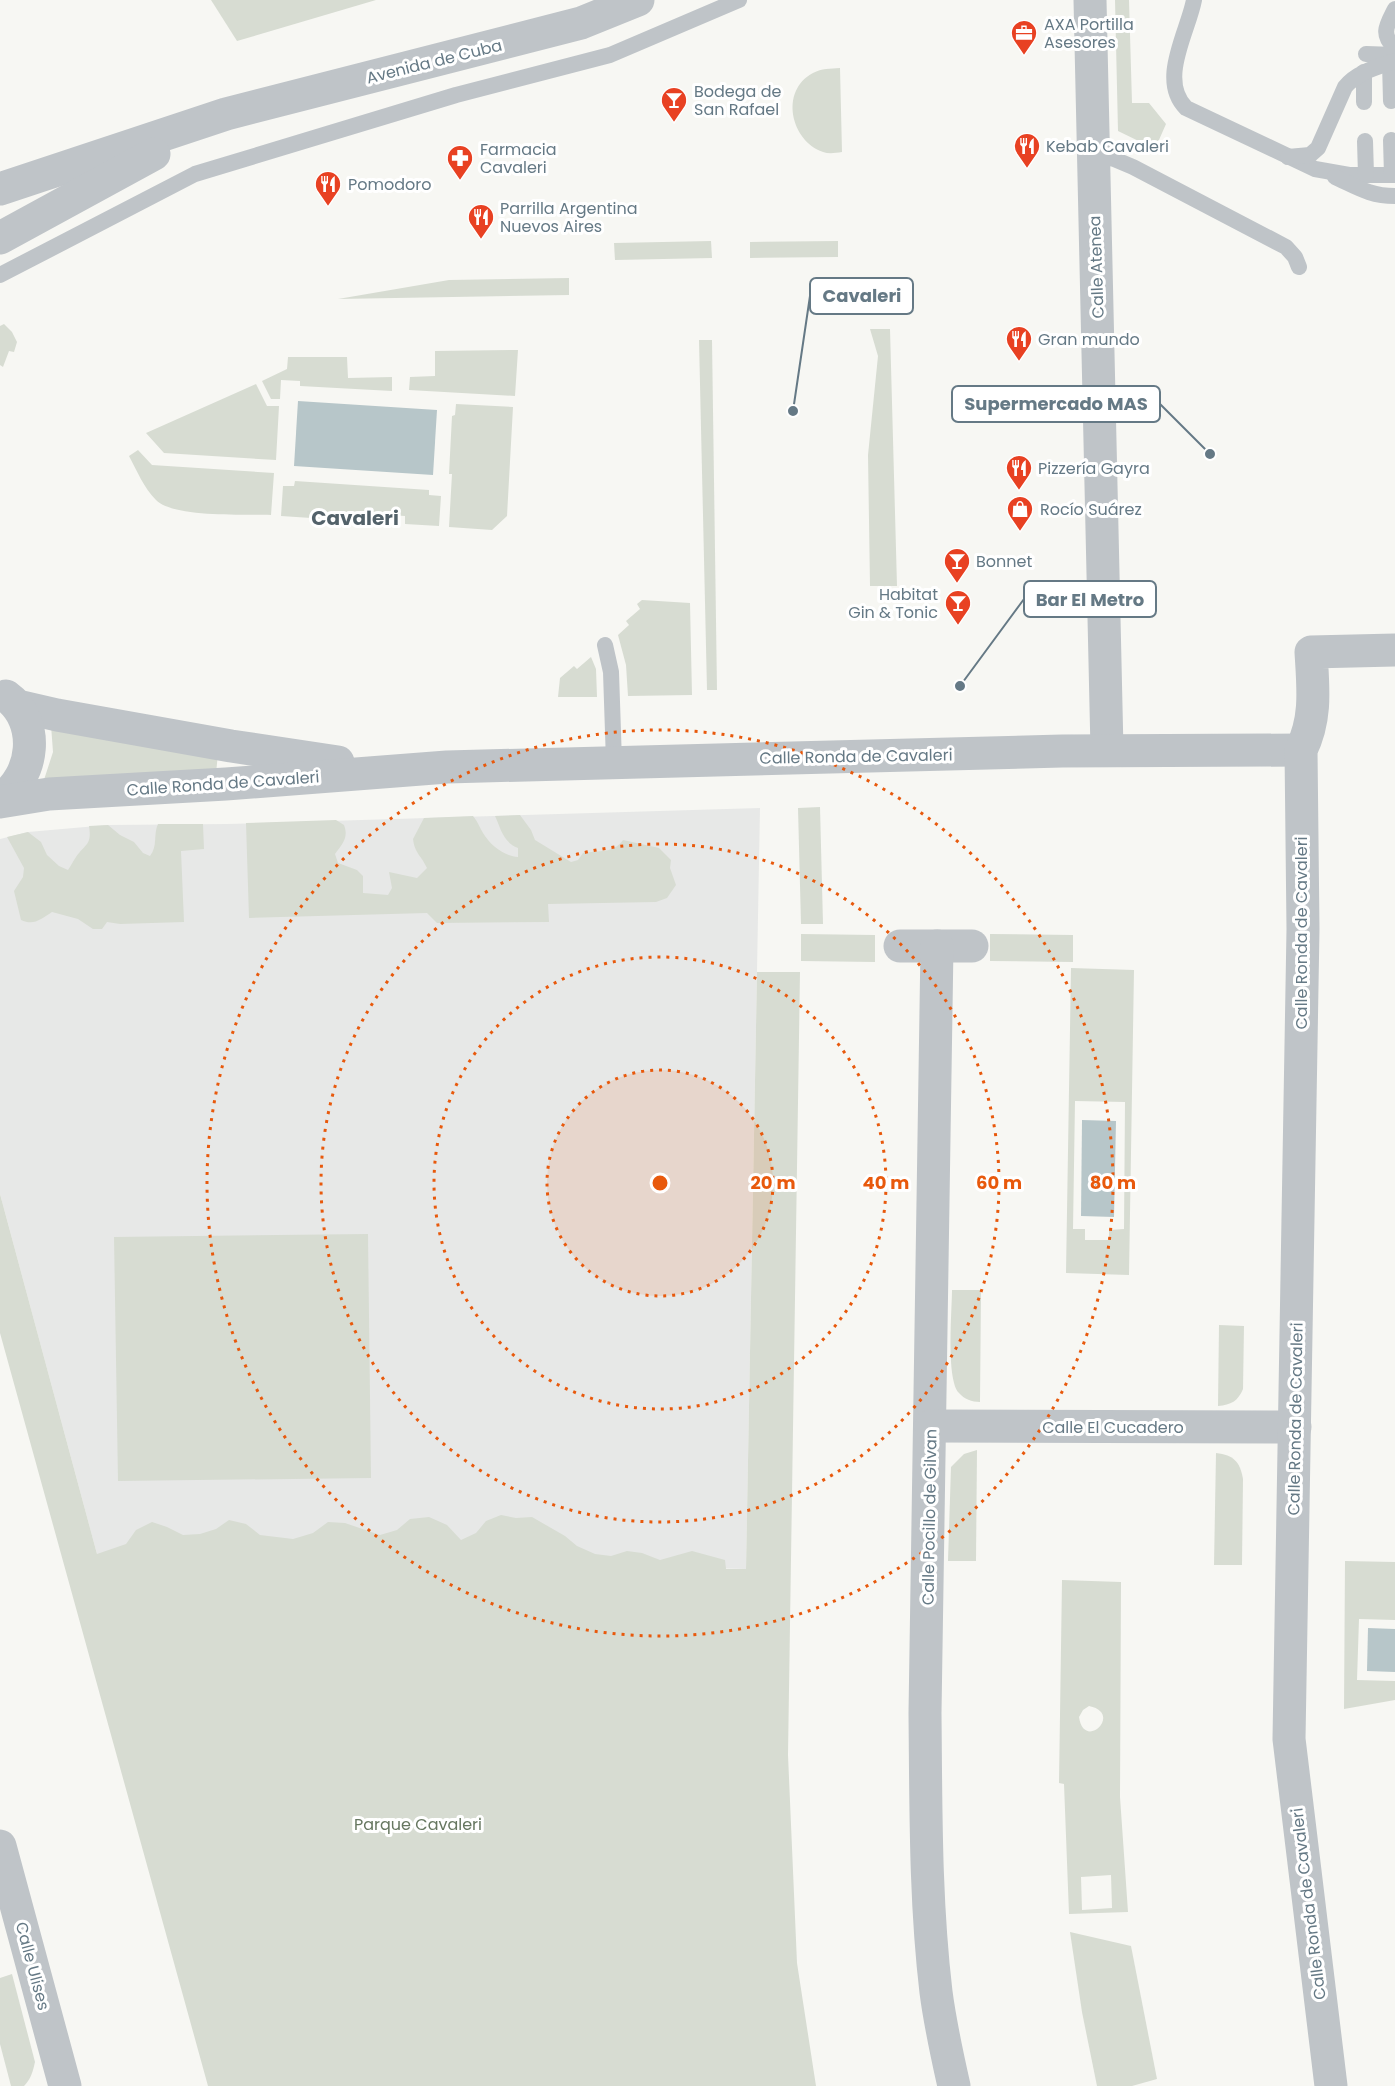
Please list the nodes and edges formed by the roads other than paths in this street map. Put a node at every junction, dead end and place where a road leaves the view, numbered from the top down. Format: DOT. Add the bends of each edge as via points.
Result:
graph roads {
  1 [pos="638,0"];
  2 [pos="739,0"];
  3 [pos="1090,0"];
  4 [pos="1194,0"];
  5 [pos="1395,9"];
  6 [pos="1366,54"];
  7 [pos="1394,56"];
  8 [pos="1364,72"];
  9 [pos="1391,101"];
  10 [pos="1364,102"];
  11 [pos="226,114"];
  12 [pos="1391,140"];
  13 [pos="1365,141"];
  14 [pos="1092,154"];
  15 [pos="1288,157"];
  16 [pos="1315,168"];
  17 [pos="1366,175"];
  18 [pos="1393,175"];
  19 [pos="0,189"];
  20 [pos="1395,196"];
  21 [pos="0,238"];
  22 [pos="1299,267"];
  23 [pos="0,275"];
  24 [pos="605,645"];
  25 [pos="1395,650"];
  26 [pos="9,698"];
  27 [pos="1107,750"];
  28 [pos="1300,750"];
  29 [pos="614,762"];
  30 [pos="447,767"];
  31 [pos="0,800"];
  32 [pos="900,945"];
  33 [pos="937,946"];
  34 [pos="972,946"];
  35 [pos="931,1426"];
  36 [pos="1295,1427"];
  37 [pos="0,1846"];
  38 [pos="65,2086"];
  39 [pos="954,2086"];
  40 [pos="1330,2086"];
  1 -- 11 [label="street, Avenida de Cuba" via="581,23"];
  2 -- 23 [label="lane" via="610,54 456,95 195,174"];
  3 -- 14 [label="street, Calle Atenea"];
  4 -- 15 [label="lane" via="1176,57 1177,96 1186,108"];
  5 -- 7 [label="lane" via="1386,28"];
  6 -- 7 [label="lane"];
  7 -- 8 [label="lane"];
  7 -- 9 [label="lane"];
  8 -- 10 [label="lane"];
  8 -- 15 [label="lane" via="1345,87 1318,148 1310,155"];
  11 -- 19 [label="street, Avenida de Cuba"];
  11 -- 21 [label="street, Avenida de Cuba"];
  12 -- 18 [label="lane"];
  13 -- 17 [label="lane"];
  14 -- 22 [label="lane" via="1133,167 1286,247"];
  14 -- 27 [label="street, Calle Atenea"];
  15 -- 16 [label="lane"];
  16 -- 17 [label="lane"];
  16 -- 20 [label="lane" via="1370,194"];
  17 -- 18 [label="lane"];
  24 -- 29 [label="lane" via="611,672"];
  25 -- 28 [label="street, Calle Ronda de Cavaleri" via="1311,652 1313,715"];
  26 -- 30 [label="street, Calle Ronda de Cavaleri" via="104,723 308,758 364,765"];
  26 -- 31 [label="street" via="28,729 30,747 19,782"];
  27 -- 28 [label="street, Calle Ronda de Cavaleri"];
  27 -- 29 [label="street, Calle Ronda de Cavaleri"];
  28 -- 36 [label="street, Calle Ronda de Cavaleri" via="1303,929"];
  29 -- 30 [label="street, Calle Ronda de Cavaleri"];
  30 -- 31 [label="street, Calle Ronda de Cavaleri"];
  32 -- 33 [label="street"];
  33 -- 34 [label="street"];
  33 -- 35 [label="street, Calle Pocillo de Gilvan"];
  35 -- 36 [label="street, Calle El Cucadero"];
  35 -- 39 [label="street, Calle Pocillo de Gilvan" via="926,1701 928,1883 936,1992"];
  36 -- 40 [label="street, Calle Ronda de Cavaleri" via="1289,1739"];
  37 -- 38 [label="street, Calle Ulises"];
}
